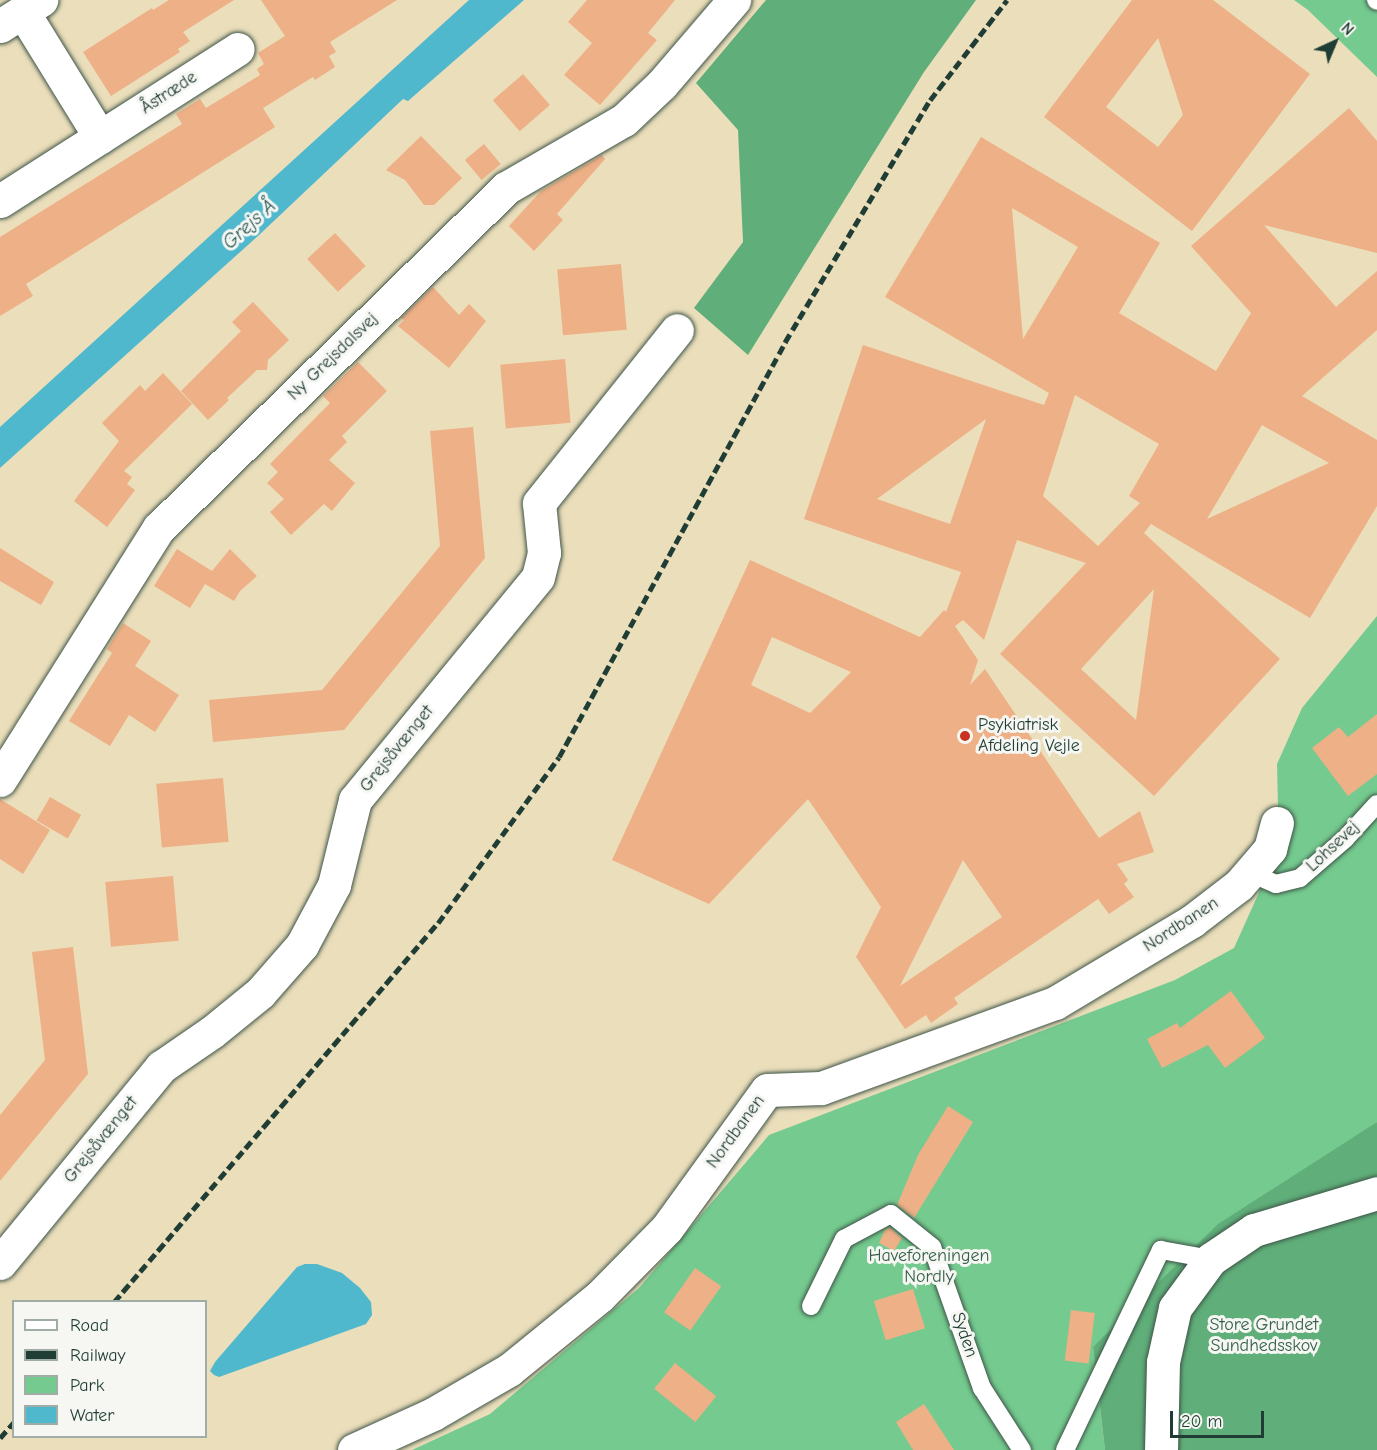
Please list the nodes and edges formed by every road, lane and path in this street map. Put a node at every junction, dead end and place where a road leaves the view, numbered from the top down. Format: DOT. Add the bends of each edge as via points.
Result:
graph roads {
  1 [pos="734,0"];
  2 [pos="21,13"];
  3 [pos="238,49"];
  4 [pos="100,137"];
  5 [pos="0,201"];
  6 [pos="677,330"];
  7 [pos="0,780"];
  8 [pos="1377,804"];
  9 [pos="1277,823"];
  10 [pos="1251,873"];
  11 [pos="1377,1193"];
  12 [pos="1211,1259"];
  13 [pos="0,1263"];
  14 [pos="811,1306"];
  15 [pos="354,1450"];
  16 [pos="1022,1450"];
  17 [pos="1065,1450"];
  18 [pos="1161,1450"];
  1 -- 7 [label="street, Ny Grejsdalsvej" via="662,84 624,120 506,188 159,528"];
  2 -- 4 [label="street"];
  3 -- 4 [label="street, Åstræde"];
  4 -- 5 [label="street, Åstræde"];
  6 -- 13 [label="street, Grejsåvænget" via="538,503 544,553 538,577 355,800 334,885 302,945 260,993 161,1067"];
  8 -- 10 [label="lane, Lohsevej" via="1346,839 1300,878 1276,884"];
  9 -- 10 [label="street, Nordbanen" via="1270,849"];
  10 -- 15 [label="street, Nordbanen" via="1192,921 1055,1003 821,1088 767,1090 667,1228 600,1296 509,1370 433,1414"];
  11 -- 12 [label="street" via="1254,1230"];
  12 -- 17 [label="lane" via="1161,1250"];
  12 -- 18 [label="street" via="1175,1308 1163,1362"];
  14 -- 16 [label="lane, Syden" via="844,1239 891,1214 932,1248 982,1388"];
}
